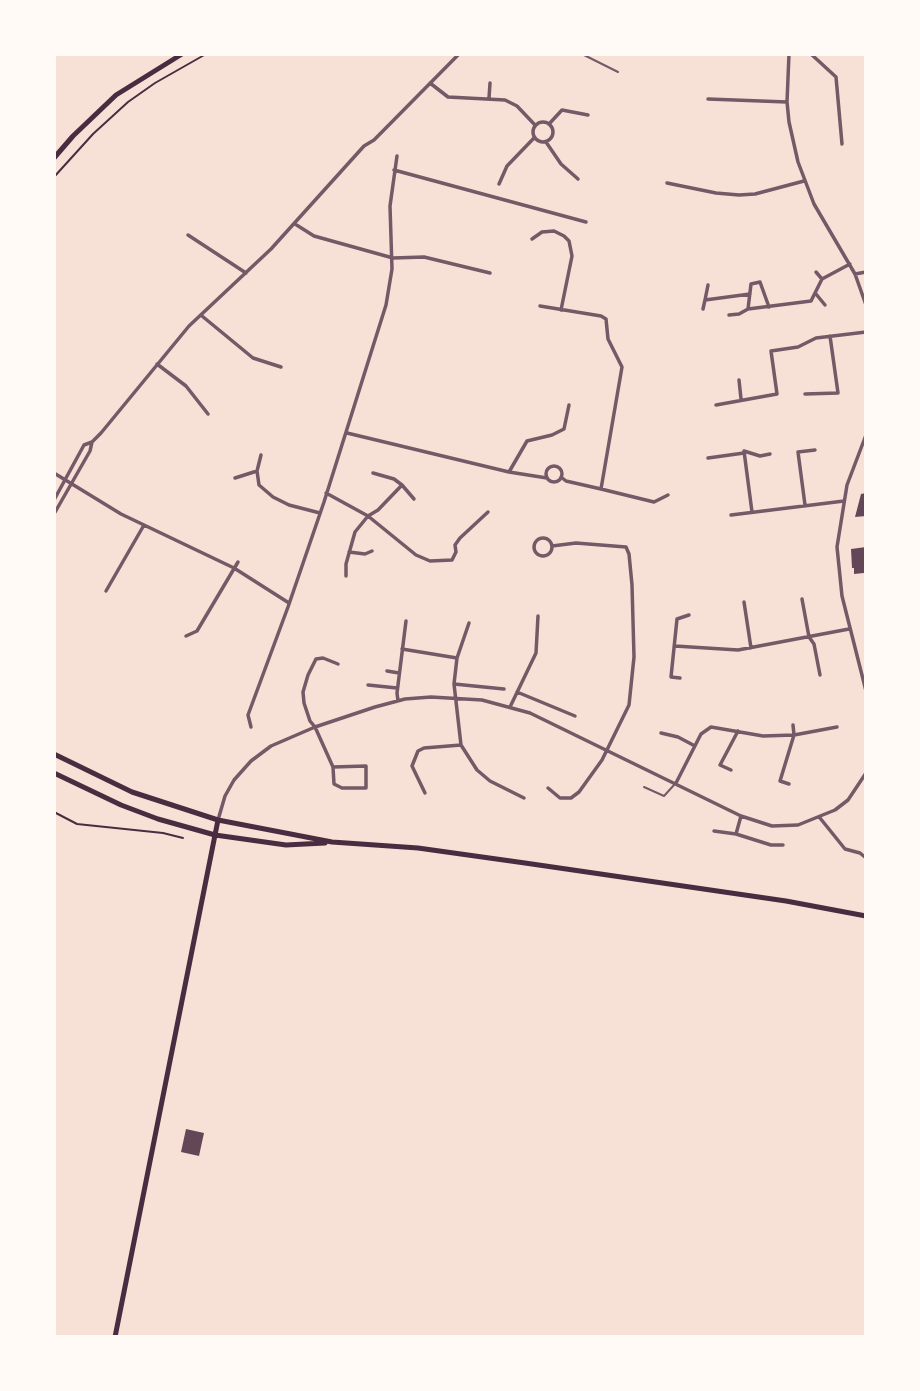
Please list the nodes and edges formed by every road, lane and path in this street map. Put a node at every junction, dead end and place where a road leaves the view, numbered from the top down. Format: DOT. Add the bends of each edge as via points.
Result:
graph roads {
  1 [pos="206,54"];
  2 [pos="459,54"];
  3 [pos="582,54"];
  4 [pos="789,54"];
  5 [pos="811,54"];
  6 [pos="180,55"];
  7 [pos="618,72"];
  8 [pos="490,82"];
  9 [pos="430,83"];
  10 [pos="489,98"];
  11 [pos="708,99"];
  12 [pos="787,102"];
  13 [pos="588,115"];
  14 [pos="549,124"];
  15 [pos="535,125"];
  16 [pos="534,138"];
  17 [pos="546,142"];
  18 [pos="842,144"];
  19 [pos="397,156"];
  20 [pos="54,158"];
  21 [pos="394,170"];
  22 [pos="54,177"];
  23 [pos="578,179"];
  24 [pos="804,181"];
  25 [pos="667,183"];
  26 [pos="499,184"];
  27 [pos="586,222"];
  28 [pos="295,224"];
  29 [pos="188,235"];
  30 [pos="532,239"];
  31 [pos="393,258"];
  32 [pos="850,264"];
  33 [pos="816,272"];
  34 [pos="866,272"];
  35 [pos="246,273"];
  36 [pos="491,273"];
  37 [pos="855,274"];
  38 [pos="822,279"];
  39 [pos="708,285"];
  40 [pos="750,294"];
  41 [pos="816,294"];
  42 [pos="705,300"];
  43 [pos="825,305"];
  44 [pos="866,305"];
  45 [pos="540,306"];
  46 [pos="769,307"];
  47 [pos="703,309"];
  48 [pos="748,309"];
  49 [pos="561,310"];
  50 [pos="729,315"];
  51 [pos="201,316"];
  52 [pos="866,332"];
  53 [pos="830,336"];
  54 [pos="157,364"];
  55 [pos="281,367"];
  56 [pos="739,380"];
  57 [pos="805,394"];
  58 [pos="741,399"];
  59 [pos="569,405"];
  60 [pos="716,405"];
  61 [pos="208,414"];
  62 [pos="347,433"];
  63 [pos="866,435"];
  64 [pos="92,442"];
  65 [pos="815,450"];
  66 [pos="744,453"];
  67 [pos="770,454"];
  68 [pos="261,455"];
  69 [pos="708,458"];
  70 [pos="257,471"];
  71 [pos="509,472"];
  72 [pos="54,473"];
  73 [pos="373,473"];
  74 [pos="561,477"];
  75 [pos="235,478"];
  76 [pos="547,478"];
  77 [pos="65,479"];
  78 [pos="71,483"];
  79 [pos="402,485"];
  80 [pos="601,489"];
  81 [pos="326,493"];
  82 [pos="667,495"];
  83 [pos="54,499"];
  84 [pos="414,499"];
  85 [pos="844,501"];
  86 [pos="805,505"];
  87 [pos="488,512"];
  88 [pos="752,512"];
  89 [pos="320,513"];
  90 [pos="54,514"];
  91 [pos="731,515"];
  92 [pos="368,516"];
  93 [pos="144,525"];
  94 [pos="552,546"];
  95 [pos="372,551"];
  96 [pos="349,552"];
  97 [pos="238,562"];
  98 [pos="234,568"];
  99 [pos="346,576"];
  100 [pos="106,591"];
  101 [pos="802,599"];
  102 [pos="744,602"];
  103 [pos="289,603"];
  104 [pos="689,615"];
  105 [pos="538,616"];
  106 [pos="406,621"];
  107 [pos="469,623"];
  108 [pos="849,629"];
  109 [pos="186,636"];
  110 [pos="809,637"];
  111 [pos="675,646"];
  112 [pos="751,648"];
  113 [pos="402,649"];
  114 [pos="457,657"];
  115 [pos="338,664"];
  116 [pos="387,671"];
  117 [pos="399,673"];
  118 [pos="820,675"];
  119 [pos="680,678"];
  120 [pos="454,684"];
  121 [pos="368,685"];
  122 [pos="397,688"];
  123 [pos="504,689"];
  124 [pos="866,691"];
  125 [pos="517,692"];
  126 [pos="455,698"];
  127 [pos="398,701"];
  128 [pos="510,707"];
  129 [pos="575,716"];
  130 [pos="793,725"];
  131 [pos="251,727"];
  132 [pos="315,727"];
  133 [pos="837,727"];
  134 [pos="738,731"];
  135 [pos="660,733"];
  136 [pos="794,735"];
  137 [pos="461,745"];
  138 [pos="695,746"];
  139 [pos="607,751"];
  140 [pos="54,754"];
  141 [pos="333,767"];
  142 [pos="731,770"];
  143 [pos="54,773"];
  144 [pos="866,773"];
  145 [pos="676,783"];
  146 [pos="789,784"];
  147 [pos="548,788"];
  148 [pos="644,788"];
  149 [pos="425,793"];
  150 [pos="524,798"];
  151 [pos="54,812"];
  152 [pos="741,816"];
  153 [pos="820,818"];
  154 [pos="218,820"];
  155 [pos="714,831"];
  156 [pos="736,834"];
  157 [pos="215,835"];
  158 [pos="183,838"];
  159 [pos="332,842"];
  160 [pos="783,845"];
  161 [pos="865,856"];
  162 [pos="866,916"];
  163 [pos="115,1337"];
  1 -- 22 [label="path" via="128,102"];
  2 -- 9 [label="street"];
  3 -- 7 [label="lane"];
  4 -- 12 [label="street"];
  5 -- 18 [label="street" via="836,77"];
  6 -- 20 [label="main road" via="116,95"];
  8 -- 10 [label="street"];
  9 -- 10 [label="street" via="448,97"];
  9 -- 28 [label="street" via="346,165"];
  10 -- 15 [label="street" via="509,102"];
  11 -- 12 [label="street"];
  12 -- 24 [label="street" via="792,143"];
  13 -- 14 [label="street" via="562,110"];
  14 -- 15 [label="street"];
  14 -- 17 [label="street" via="552,135"];
  15 -- 16 [label="street"];
  16 -- 17 [label="street"];
  16 -- 26 [label="street" via="507,166"];
  17 -- 23 [label="street"];
  19 -- 21 [label="street"];
  21 -- 27 [label="street"];
  21 -- 31 [label="street" via="390,206"];
  24 -- 25 [label="street" via="739,195"];
  24 -- 32 [label="street"];
  28 -- 31 [label="street" via="314,236"];
  28 -- 35 [label="street"];
  29 -- 35 [label="street"];
  30 -- 49 [label="street" via="542,232 554,232 569,241 572,256"];
  31 -- 36 [label="street" via="424,257"];
  31 -- 62 [label="street" via="386,305"];
  32 -- 37 [label="street"];
  32 -- 38 [label="street"];
  33 -- 38 [label="street"];
  34 -- 37 [label="street"];
  35 -- 51 [label="street"];
  37 -- 44 [label="street"];
  38 -- 41 [label="street"];
  39 -- 42 [label="street"];
  40 -- 42 [label="street"];
  40 -- 46 [label="street" via="751,284 760,282"];
  40 -- 48 [label="street"];
  41 -- 43 [label="street"];
  41 -- 46 [label="street" via="811,301"];
  42 -- 47 [label="street"];
  45 -- 49 [label="street"];
  46 -- 48 [label="street"];
  48 -- 50 [label="street"];
  49 -- 80 [label="street" via="606,319 608,339 622,367"];
  51 -- 54 [label="street"];
  51 -- 55 [label="street" via="253,358"];
  52 -- 53 [label="street"];
  53 -- 57 [label="street" via="838,393"];
  53 -- 58 [label="street" via="771,351 776,394"];
  54 -- 61 [label="street" via="186,386"];
  54 -- 64 [label="street"];
  56 -- 58 [label="street"];
  58 -- 60 [label="street"];
  59 -- 71 [label="street" via="564,429 527,441"];
  62 -- 71 [label="street"];
  62 -- 81 [label="street"];
  63 -- 85 [label="street"];
  64 -- 77 [label="street" via="84,445"];
  64 -- 78 [label="street"];
  65 -- 86 [label="street" via="798,452"];
  66 -- 67 [label="street"];
  66 -- 69 [label="street"];
  66 -- 88 [label="street"];
  68 -- 70 [label="street"];
  70 -- 75 [label="street"];
  70 -- 89 [label="street" via="259,485 273,497"];
  71 -- 76 [label="street"];
  72 -- 77 [label="street"];
  73 -- 79 [label="street"];
  74 -- 76 [label="street"];
  74 -- 76 [label="street" via="560,470 552,466 546,471"];
  74 -- 80 [label="street"];
  77 -- 78 [label="street"];
  77 -- 83 [label="street"];
  78 -- 90 [label="street"];
  78 -- 93 [label="street"];
  79 -- 84 [label="street"];
  79 -- 92 [label="street"];
  80 -- 82 [label="street" via="654,502"];
  81 -- 89 [label="street"];
  81 -- 92 [label="street"];
  85 -- 86 [label="street"];
  85 -- 108 [label="street" via="837,559"];
  86 -- 88 [label="street"];
  87 -- 92 [label="street" via="460,538 455,558 446,562 416,555"];
  88 -- 91 [label="street"];
  89 -- 103 [label="street"];
  92 -- 96 [label="street" via="355,532"];
  93 -- 98 [label="street"];
  93 -- 100 [label="street"];
  94 -- 94 [label="street" via="540,538 533,547 543,556"];
  94 -- 139 [label="street" via="621,546 629,554 632,693"];
  95 -- 96 [label="street"];
  96 -- 99 [label="street"];
  97 -- 98 [label="street"];
  98 -- 103 [label="street"];
  98 -- 109 [label="street" via="197,631"];
  101 -- 110 [label="street"];
  102 -- 112 [label="street"];
  103 -- 131 [label="street" via="248,715"];
  104 -- 111 [label="street" via="677,619"];
  105 -- 125 [label="street" via="536,653"];
  106 -- 113 [label="street"];
  107 -- 114 [label="street"];
  108 -- 110 [label="street"];
  108 -- 124 [label="street"];
  110 -- 112 [label="street"];
  110 -- 118 [label="street"];
  111 -- 112 [label="street" via="721,651"];
  111 -- 119 [label="street" via="671,677"];
  113 -- 114 [label="street"];
  113 -- 117 [label="street"];
  114 -- 120 [label="street"];
  115 -- 132 [label="street" via="316,659 308,675 304,703"];
  116 -- 117 [label="street"];
  117 -- 122 [label="street"];
  120 -- 123 [label="street"];
  120 -- 126 [label="street"];
  121 -- 122 [label="street"];
  122 -- 127 [label="street"];
  125 -- 128 [label="street"];
  125 -- 129 [label="street"];
  126 -- 127 [label="street"];
  126 -- 128 [label="street"];
  126 -- 137 [label="street"];
  127 -- 132 [label="street"];
  128 -- 139 [label="street"];
  130 -- 136 [label="street"];
  132 -- 141 [label="street"];
  132 -- 154 [label="street" via="271,746 251,761 231,786"];
  133 -- 136 [label="street"];
  134 -- 136 [label="street"];
  134 -- 138 [label="street" via="711,727"];
  134 -- 142 [label="street" via="720,765"];
  135 -- 138 [label="street"];
  136 -- 146 [label="street" via="780,781"];
  137 -- 149 [label="street" via="418,751 412,766"];
  137 -- 150 [label="street" via="490,781"];
  138 -- 145 [label="street"];
  139 -- 145 [label="street"];
  139 -- 147 [label="street" via="571,798 560,798"];
  140 -- 154 [label="main road" via="132,792"];
  141 -- 141 [label="street" via="334,784 366,788 366,766"];
  143 -- 157 [label="main road" via="121,805"];
  144 -- 153 [label="street" via="848,800"];
  145 -- 148 [label="lane" via="664,796"];
  145 -- 152 [label="street"];
  151 -- 158 [label="path" via="77,824"];
  152 -- 153 [label="street" via="785,827"];
  152 -- 156 [label="street"];
  153 -- 161 [label="street" via="845,849"];
  154 -- 157 [label="main road"];
  154 -- 159 [label="main road"];
  155 -- 156 [label="street"];
  156 -- 160 [label="street"];
  157 -- 159 [label="main road" via="286,845"];
  157 -- 163 [label="main road"];
  159 -- 162 [label="main road" via="512,861"];
}
